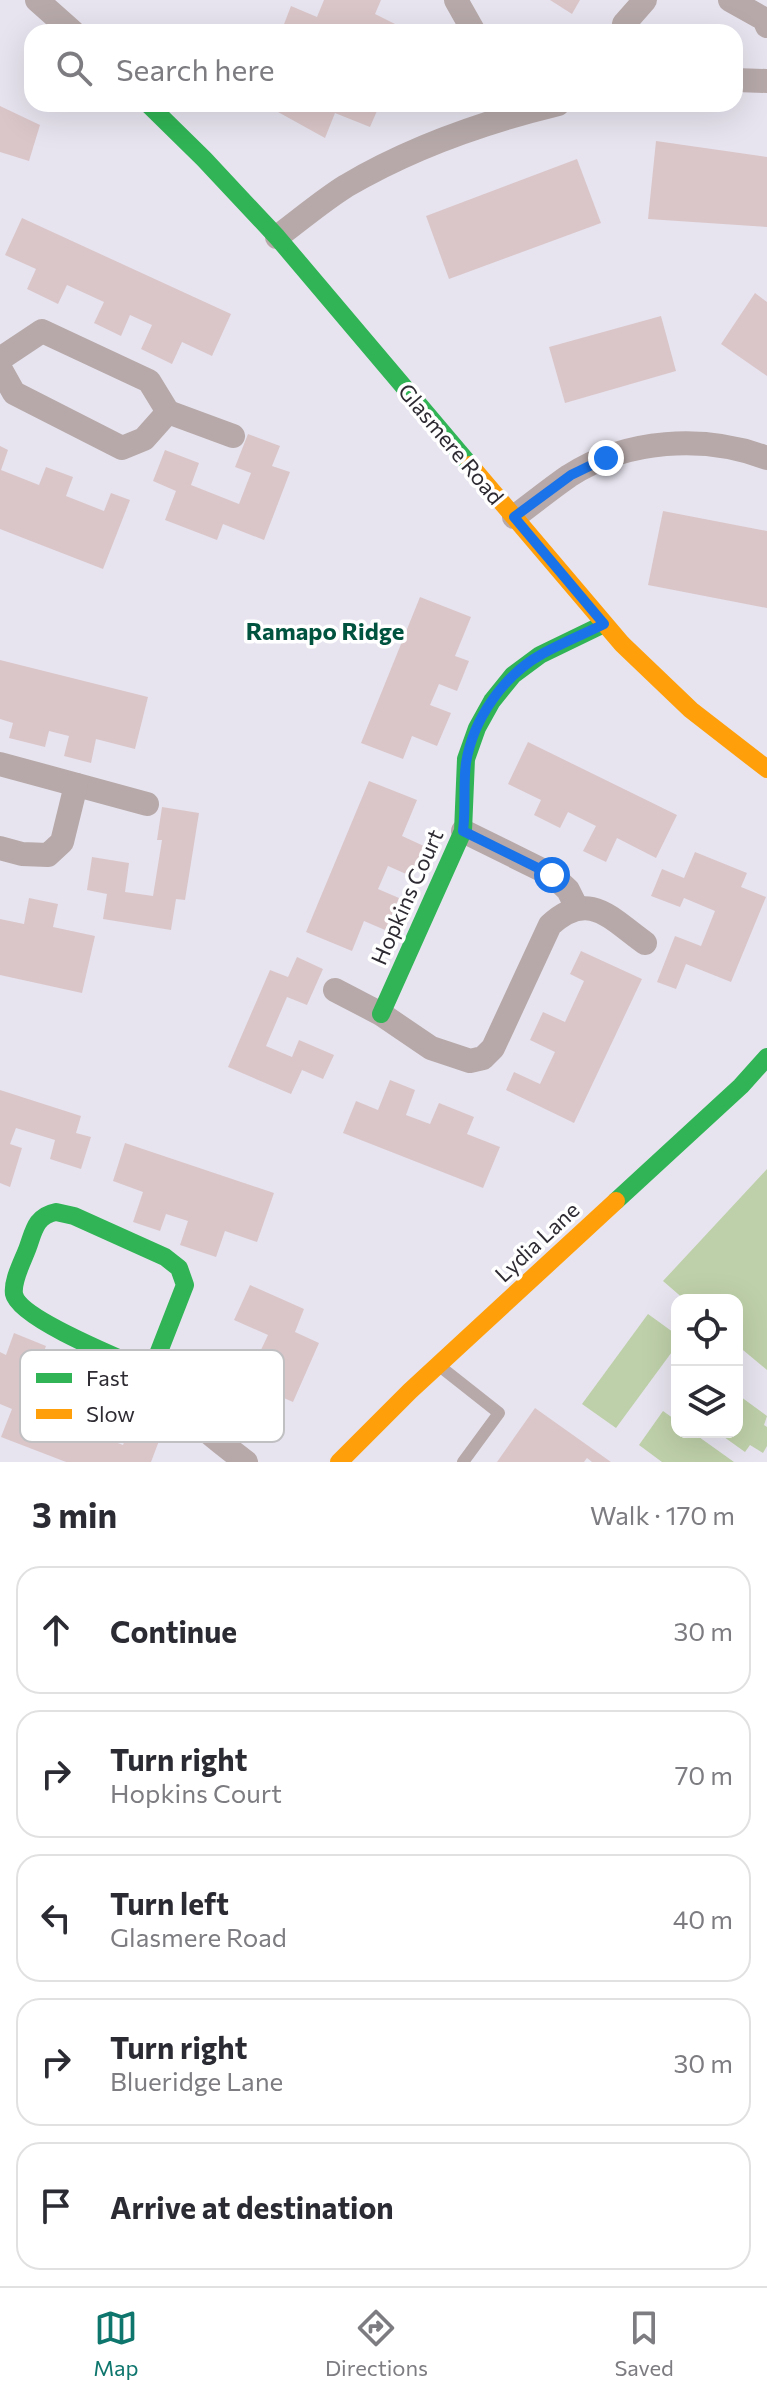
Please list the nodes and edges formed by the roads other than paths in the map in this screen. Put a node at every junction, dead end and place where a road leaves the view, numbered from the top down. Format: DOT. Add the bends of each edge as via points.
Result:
graph roads {
  1 [pos="37,0"];
  2 [pos="456,0"];
  3 [pos="645,0"];
  4 [pos="730,0"];
  5 [pos="64,24"];
  6 [pos="470,24"];
  7 [pos="624,24"];
  8 [pos="767,26"];
  9 [pos="743,80"];
  10 [pos="767,81"];
  11 [pos="156,112"];
  12 [pos="492,113"];
  13 [pos="277,237"];
  14 [pos="0,359"];
  15 [pos="0,368"];
  16 [pos="168,412"];
  17 [pos="233,436"];
  18 [pos="767,458"];
  19 [pos="514,517"];
  20 [pos="604,624"];
  21 [pos="0,764"];
  22 [pos="767,769"];
  23 [pos="76,785"];
  24 [pos="147,804"];
  25 [pos="463,831"];
  26 [pos="0,848"];
  27 [pos="577,908"];
  28 [pos="645,943"];
  29 [pos="335,990"];
  30 [pos="381,1014"];
  31 [pos="767,1057"];
  32 [pos="105,1350"];
  33 [pos="160,1350"];
  34 [pos="439,1365"];
  35 [pos="221,1442"];
  36 [pos="246,1462"];
  37 [pos="339,1462"];
  38 [pos="463,1462"];
  1 -- 5 [label="street"];
  2 -- 6 [label="street"];
  3 -- 7 [label="street"];
  4 -- 8 [label="street" via="764,19"];
  9 -- 10 [label="street"];
  11 -- 13 [label="street, Glasmere Road"];
  12 -- 13 [label="street" via="344,188"];
  13 -- 19 [label="street, Glasmere Road"];
  14 -- 16 [label="street" via="42,331 149,381"];
  15 -- 16 [label="street" via="14,393 122,448 144,439"];
  16 -- 17 [label="street"];
  18 -- 19 [label="street" via="724,446 643,447 571,475"];
  19 -- 20 [label="street, Glasmere Road"];
  20 -- 22 [label="street, Glasmere Road" via="673,696"];
  20 -- 25 [label="street, Hopkins Court" via="540,655 513,675 492,701 466,759"];
  21 -- 23 [label="street"];
  23 -- 24 [label="street"];
  23 -- 26 [label="street" via="62,842 48,855"];
  25 -- 27 [label="street" via="552,875"];
  25 -- 30 [label="street, Hopkins Court"];
  27 -- 28 [label="street" via="595,908"];
  27 -- 30 [label="street" via="550,925 506,1023 483,1058 470,1061 431,1048"];
  29 -- 30 [label="street"];
  31 -- 34 [label="street, Lydia Lane"];
  32 -- 33 [label="street" via="17,1304 14,1286 37,1222 46,1214 74,1216 165,1257 182,1272 185,1285"];
  34 -- 37 [label="street, Lydia Lane"];
  34 -- 38 [label="lane" via="499,1413"];
  35 -- 36 [label="street"];
}
